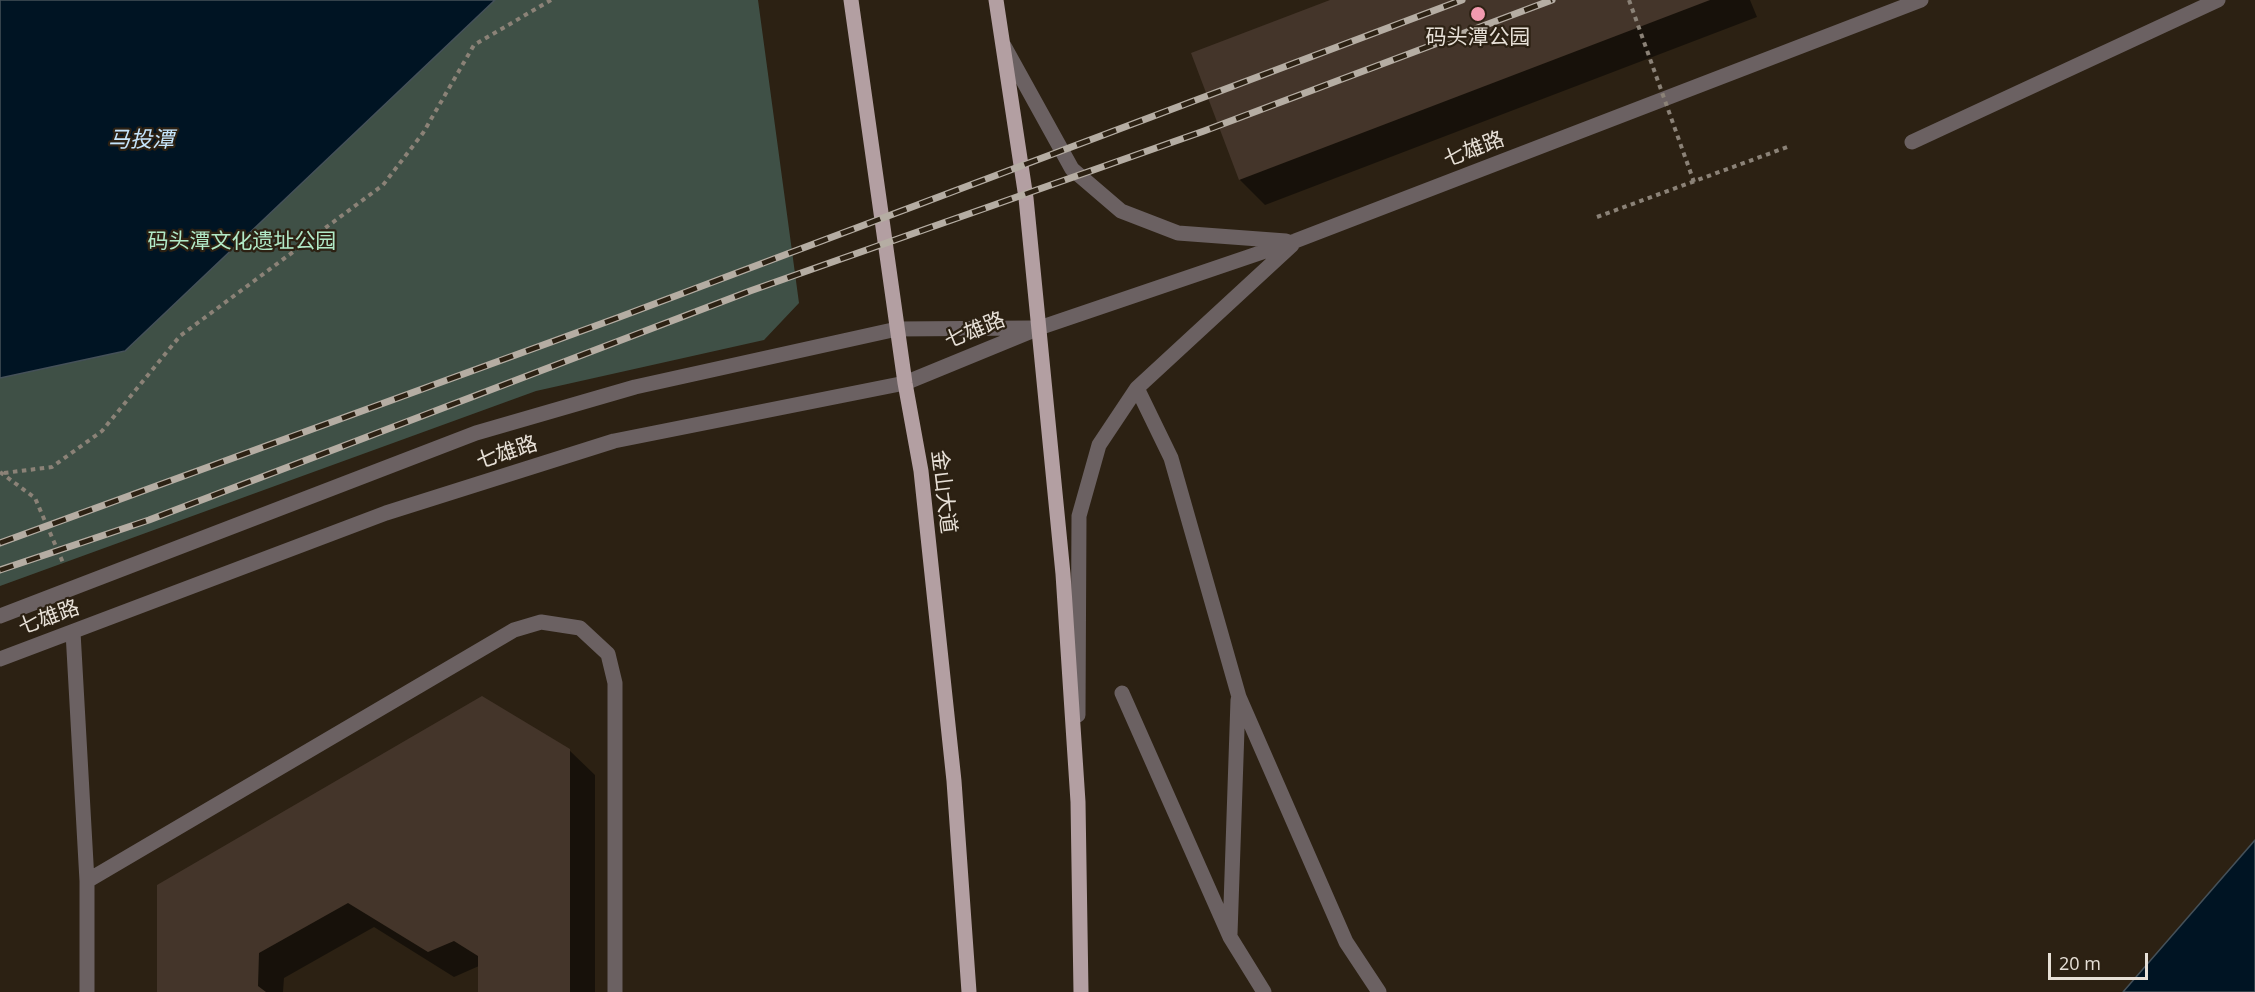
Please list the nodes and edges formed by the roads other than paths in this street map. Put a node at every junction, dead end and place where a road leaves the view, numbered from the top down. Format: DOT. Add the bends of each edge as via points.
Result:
graph roads {
  1 [pos="851,0"];
  2 [pos="996,0"];
  3 [pos="1921,0"];
  4 [pos="2218,0"];
  5 [pos="1002,42"];
  6 [pos="1912,142"];
  7 [pos="1295,241"];
  8 [pos="1039,328"];
  9 [pos="897,329"];
  10 [pos="905,383"];
  11 [pos="1137,388"];
  12 [pos="0,616"];
  13 [pos="73,632"];
  14 [pos="0,658"];
  15 [pos="1122,693"];
  16 [pos="1239,697"];
  17 [pos="1078,802"];
  18 [pos="87,881"];
  19 [pos="1230,937"];
  20 [pos="87,992"];
  21 [pos="615,992"];
  22 [pos="969,992"];
  23 [pos="1080,992"];
  24 [pos="1264,992"];
  25 [pos="1378,992"];
  1 -- 9 [label="main road, 金山大道"];
  2 -- 5 [label="main road"];
  3 -- 7 [label="street, 七雄路"];
  4 -- 6 [label="street"];
  5 -- 7 [label="street" via="1072,169 1121,211 1178,233"];
  5 -- 8 [label="main road" via="1026,198"];
  7 -- 8 [label="street, 七雄路"];
  7 -- 11 [label="street"];
  8 -- 9 [label="street, 七雄路"];
  8 -- 10 [label="street, 七雄路"];
  8 -- 17 [label="main road" via="1063,574"];
  9 -- 10 [label="main road, 金山大道"];
  9 -- 12 [label="street, 七雄路" via="635,387 476,434"];
  10 -- 13 [label="street, 七雄路" via="614,441 386,513"];
  10 -- 22 [label="main road, 金山大道" via="921,471 954,781"];
  11 -- 16 [label="street" via="1171,458"];
  11 -- 17 [label="street" via="1099,445 1080,516"];
  13 -- 14 [label="street, 七雄路"];
  13 -- 18 [label="street"];
  15 -- 19 [label="street"];
  16 -- 19 [label="street"];
  16 -- 25 [label="street" via="1346,942"];
  17 -- 23 [label="main road"];
  18 -- 20 [label="street"];
  18 -- 21 [label="street" via="514,630 541,622 580,628 608,654 615,683"];
  19 -- 24 [label="street"];
}
